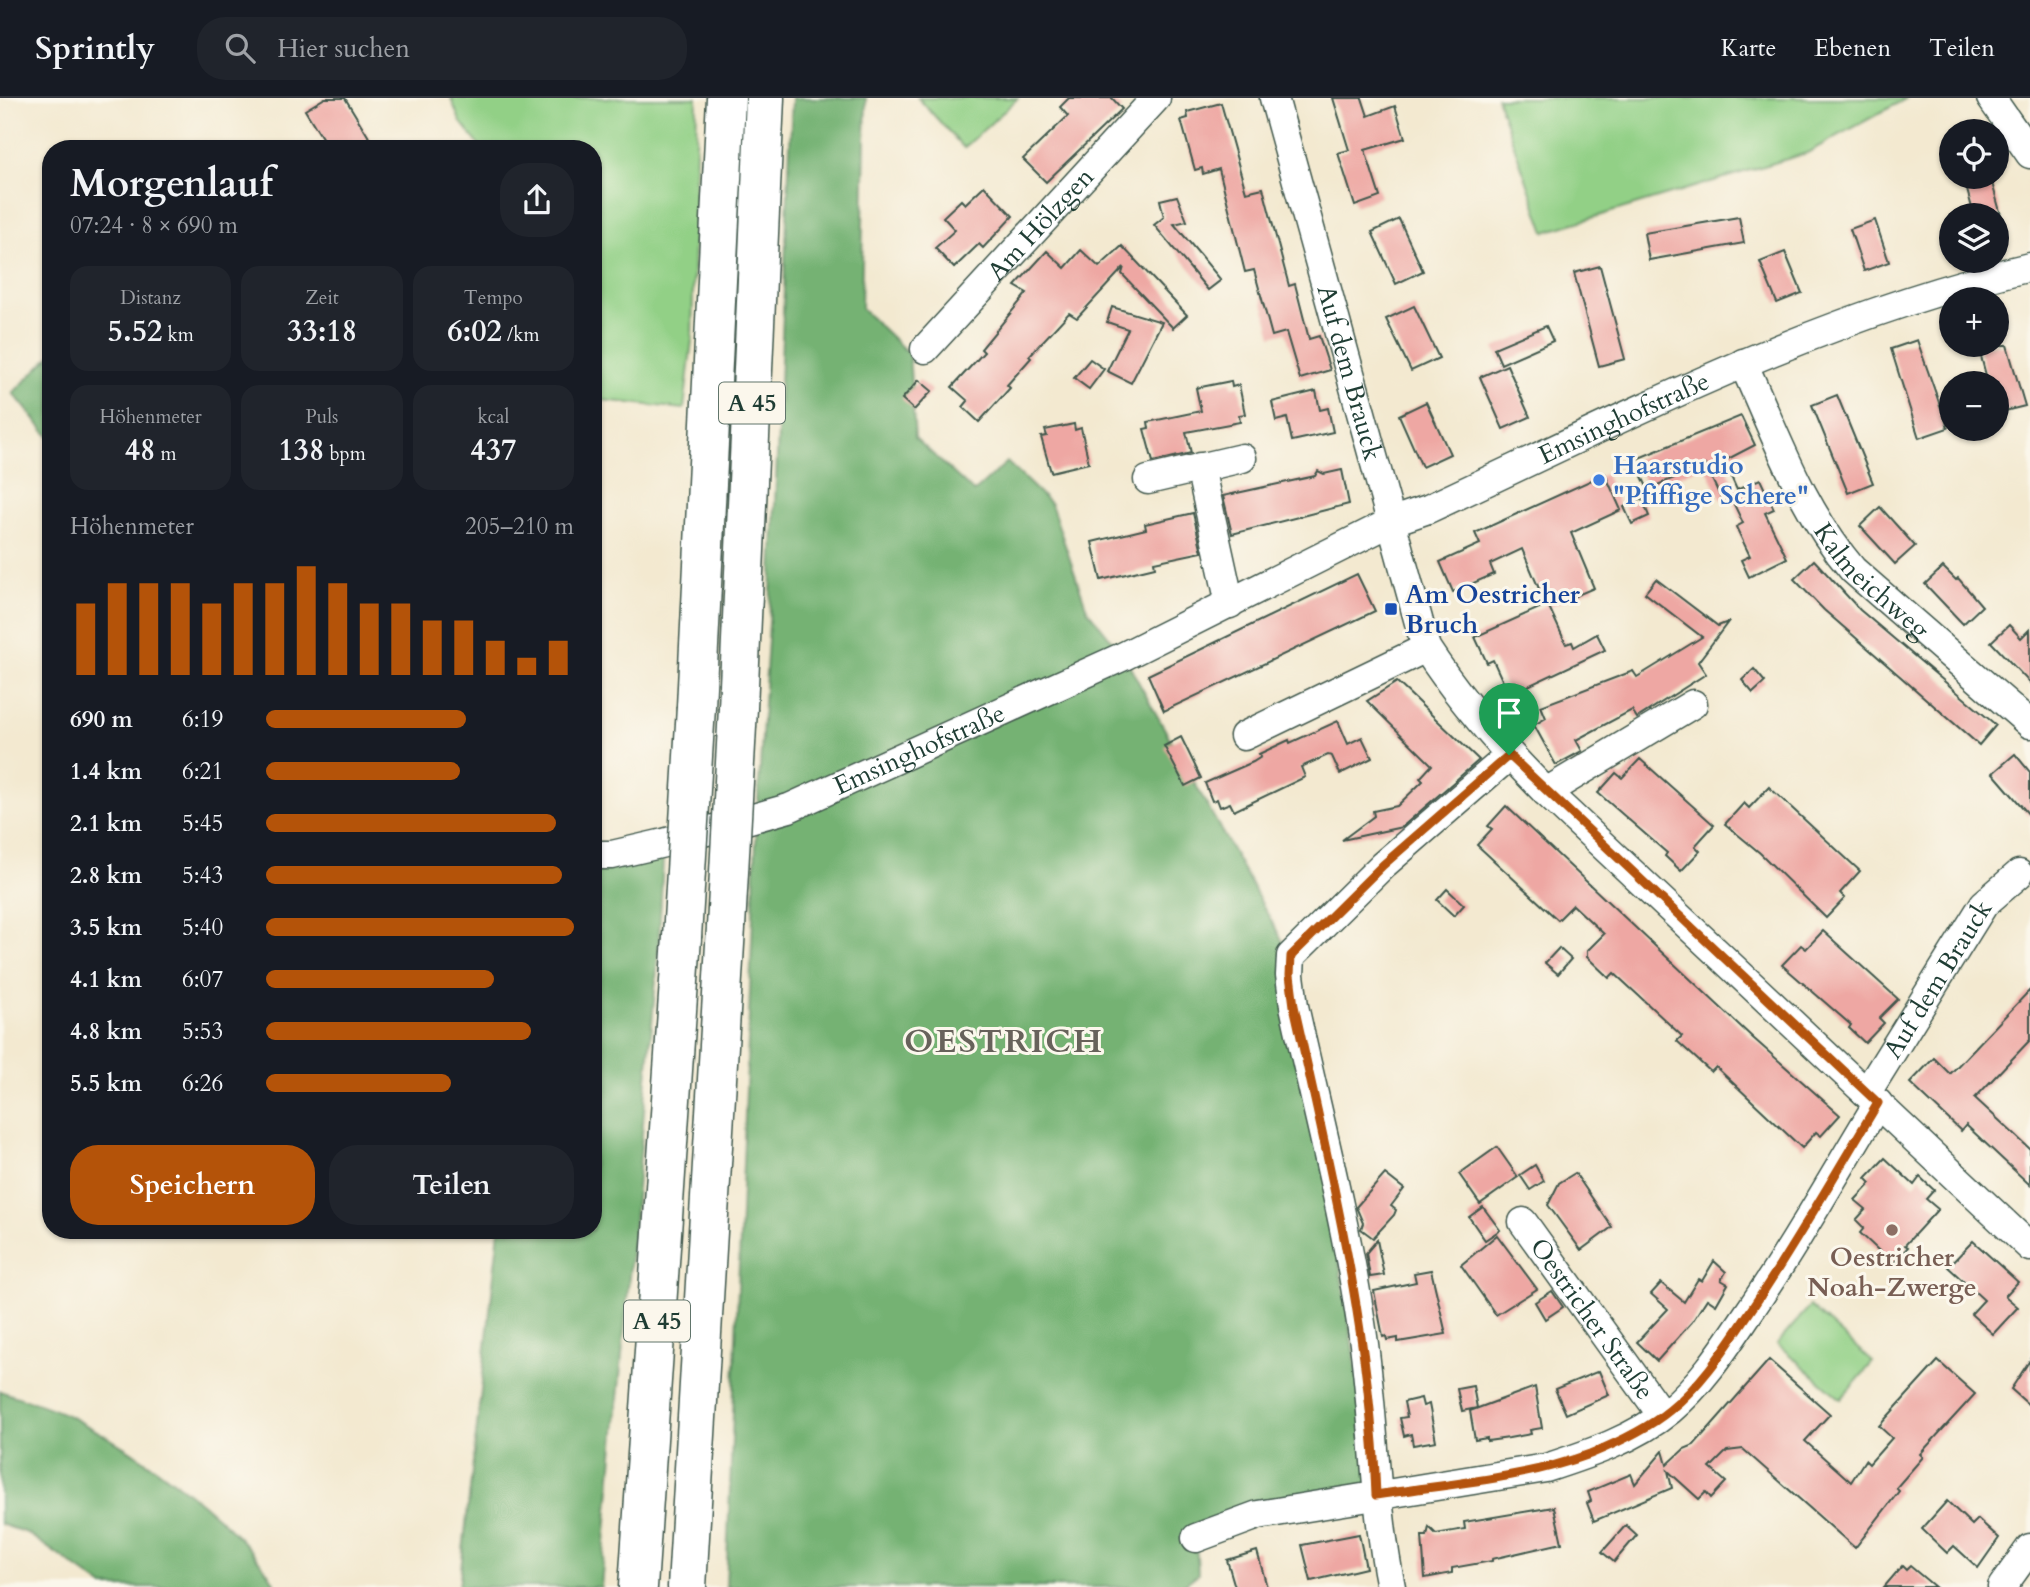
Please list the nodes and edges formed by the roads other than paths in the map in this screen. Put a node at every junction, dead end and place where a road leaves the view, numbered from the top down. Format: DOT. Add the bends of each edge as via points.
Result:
graph roads {
  1 [pos="726,98"];
  2 [pos="765,98"];
  3 [pos="1156,98"];
  4 [pos="1275,98"];
  5 [pos="1991,98"];
  6 [pos="2030,154"];
  7 [pos="2030,267"];
  8 [pos="925,349"];
  9 [pos="1743,363"];
  10 [pos="1242,458"];
  11 [pos="1200,467"];
  12 [pos="1148,480"];
  13 [pos="1393,521"];
  14 [pos="1230,604"];
  15 [pos="1426,648"];
  16 [pos="1693,704"];
  17 [pos="2030,724"];
  18 [pos="1244,736"];
  19 [pos="1509,755"];
  20 [pos="1546,792"];
  21 [pos="602,855"];
  22 [pos="2025,869"];
  23 [pos="1872,1098"];
  24 [pos="1523,1222"];
  25 [pos="2030,1247"];
  26 [pos="1662,1416"];
  27 [pos="1376,1495"];
  28 [pos="1196,1538"];
  29 [pos="2030,1548"];
  30 [pos="637,1578"];
  31 [pos="688,1582"];
  32 [pos="1391,1587"];
  33 [pos="2003,1587"];
  1 -- 30 [label="highway, A 45, bridge" via="675,1083"];
  2 -- 31 [label="highway, A 45, bridge" via="738,708"];
  3 -- 8 [label="street, Am Hölzgen"];
  4 -- 13 [label="street, Auf dem Brauck"];
  5 -- 6 [label="street"];
  7 -- 9 [label="street, Emsinghofstraße" via="1954,285"];
  9 -- 13 [label="street, Emsinghofstraße"];
  9 -- 17 [label="street, Kalmeichweg" via="1795,482 1832,546 1853,570"];
  10 -- 11 [label="street"];
  11 -- 12 [label="street"];
  11 -- 14 [label="street"];
  13 -- 14 [label="street, Emsinghofstraße"];
  13 -- 15 [label="street, Auf dem Brauck"];
  14 -- 21 [label="street, Emsinghofstraße" via="789,808"];
  15 -- 18 [label="street"];
  15 -- 19 [label="street, Auf dem Brauck"];
  16 -- 20 [label="street"];
  19 -- 20 [label="street, Auf dem Brauck"];
  19 -- 27 [label="street" via="1383,865 1291,956 1294,1006 1361,1322 1374,1423"];
  20 -- 23 [label="street, Auf dem Brauck"];
  22 -- 23 [label="street, Auf dem Brauck" via="1984,904"];
  23 -- 25 [label="street, Auf dem Brauck"];
  23 -- 26 [label="street, Oestricher Straße" via="1773,1277 1696,1386"];
  24 -- 26 [label="street, Oestricher Straße"];
  26 -- 27 [label="street, Oestricher Straße" via="1591,1453 1546,1468"];
  27 -- 28 [label="street, Oestricher Straße" via="1258,1515"];
  27 -- 32 [label="street"];
  29 -- 33 [label="street"];
}
